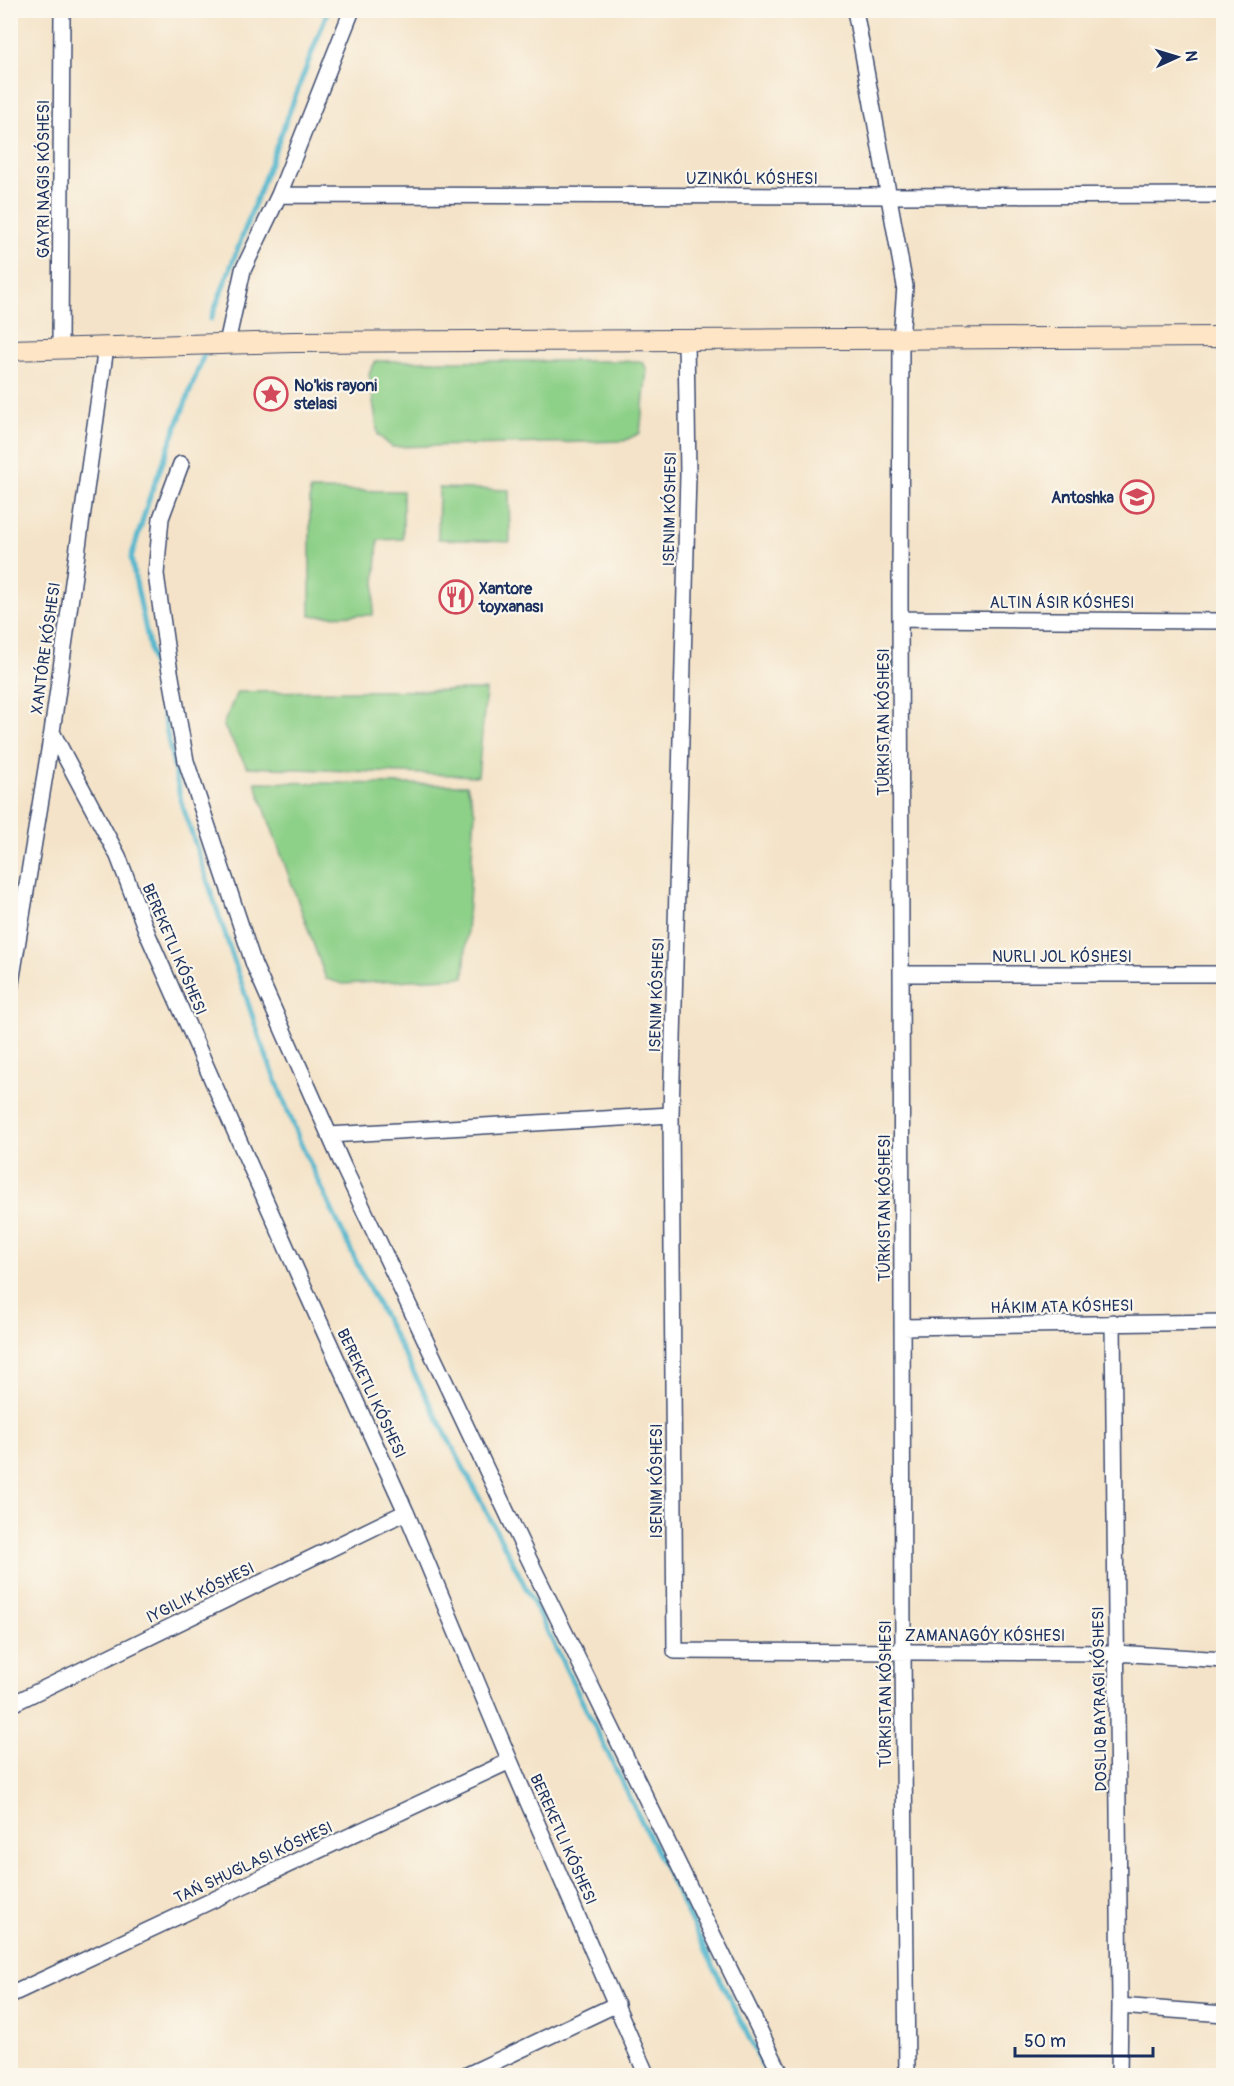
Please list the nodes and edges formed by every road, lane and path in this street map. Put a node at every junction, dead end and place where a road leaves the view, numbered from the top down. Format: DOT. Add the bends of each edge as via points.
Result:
graph roads {
  1 [pos="62,10"];
  2 [pos="352,10"];
  3 [pos="855,10"];
  4 [pos="279,195"];
  5 [pos="1224,195"];
  6 [pos="889,196"];
  7 [pos="1224,338"];
  8 [pos="686,340"];
  9 [pos="901,340"];
  10 [pos="227,343"];
  11 [pos="106,347"];
  12 [pos="60,348"];
  13 [pos="10,350"];
  14 [pos="182,465"];
  15 [pos="901,619"];
  16 [pos="1224,621"];
  17 [pos="52,732"];
  18 [pos="901,974"];
  19 [pos="1224,974"];
  20 [pos="10,989"];
  21 [pos="671,1115"];
  22 [pos="329,1135"];
  23 [pos="1113,1322"];
  24 [pos="1224,1322"];
  25 [pos="902,1327"];
  26 [pos="406,1512"];
  27 [pos="675,1651"];
  28 [pos="903,1653"];
  29 [pos="1116,1653"];
  30 [pos="1224,1660"];
  31 [pos="10,1705"];
  32 [pos="510,1761"];
  33 [pos="10,1995"];
  34 [pos="617,2004"];
  35 [pos="1120,2006"];
  36 [pos="1224,2014"];
  37 [pos="465,2076"];
  38 [pos="647,2076"];
  39 [pos="782,2076"];
  40 [pos="907,2076"];
  41 [pos="1119,2076"];
  1 -- 12 [label="street"];
  2 -- 4 [label="street"];
  3 -- 6 [label="street, TÚRKISTAN KÓSHESI"];
  4 -- 6 [label="street"];
  4 -- 10 [label="street" via="243,270"];
  5 -- 6 [label="street"];
  6 -- 9 [label="street, TÚRKISTAN KÓSHESI" via="905,286"];
  7 -- 9 [label="main road"];
  8 -- 9 [label="main road"];
  8 -- 10 [label="main road"];
  8 -- 21 [label="street, ISENIM KÓSHESI" via="688,476"];
  9 -- 15 [label="street, TÚRKISTAN KÓSHESI"];
  10 -- 11 [label="main road"];
  11 -- 12 [label="main road"];
  11 -- 17 [label="street, XANTÓRE KÓSHESI"];
  12 -- 13 [label="main road"];
  14 -- 22 [label="street" via="161,518 156,574 186,761 254,965"];
  15 -- 16 [label="street"];
  15 -- 18 [label="street, TÚRKISTAN KÓSHESI"];
  17 -- 20 [label="street, XANTÓRE KÓSHESI"];
  17 -- 26 [label="street, BEREKETLI KÓSHESI" via="118,856 148,935"];
  18 -- 19 [label="street"];
  18 -- 25 [label="street, TÚRKISTAN KÓSHESI"];
  21 -- 22 [label="street"];
  21 -- 27 [label="street, ISENIM KÓSHESI"];
  22 -- 39 [label="street" via="525,1551"];
  23 -- 24 [label="street, HÁKIM ATA KÓSHESI"];
  23 -- 25 [label="street, HÁKIM ATA KÓSHESI"];
  23 -- 29 [label="street"];
  25 -- 28 [label="street, TÚRKISTAN KÓSHESI"];
  26 -- 31 [label="street, IYGILIK KÓSHESI"];
  26 -- 32 [label="street, BEREKETLI KÓSHESI"];
  27 -- 28 [label="street, ZAMANAGÓY KÓSHESI"];
  28 -- 29 [label="street, ZAMANAGÓY KÓSHESI"];
  28 -- 40 [label="street, TÚRKISTAN KÓSHESI"];
  29 -- 30 [label="street, ZAMANAGÓY KÓSHESI"];
  29 -- 35 [label="street"];
  32 -- 33 [label="street"];
  32 -- 34 [label="street, BEREKETLI KÓSHESI"];
  34 -- 37 [label="street"];
  34 -- 38 [label="street, BEREKETLI KÓSHESI"];
  35 -- 36 [label="street"];
  35 -- 41 [label="street"];
}
